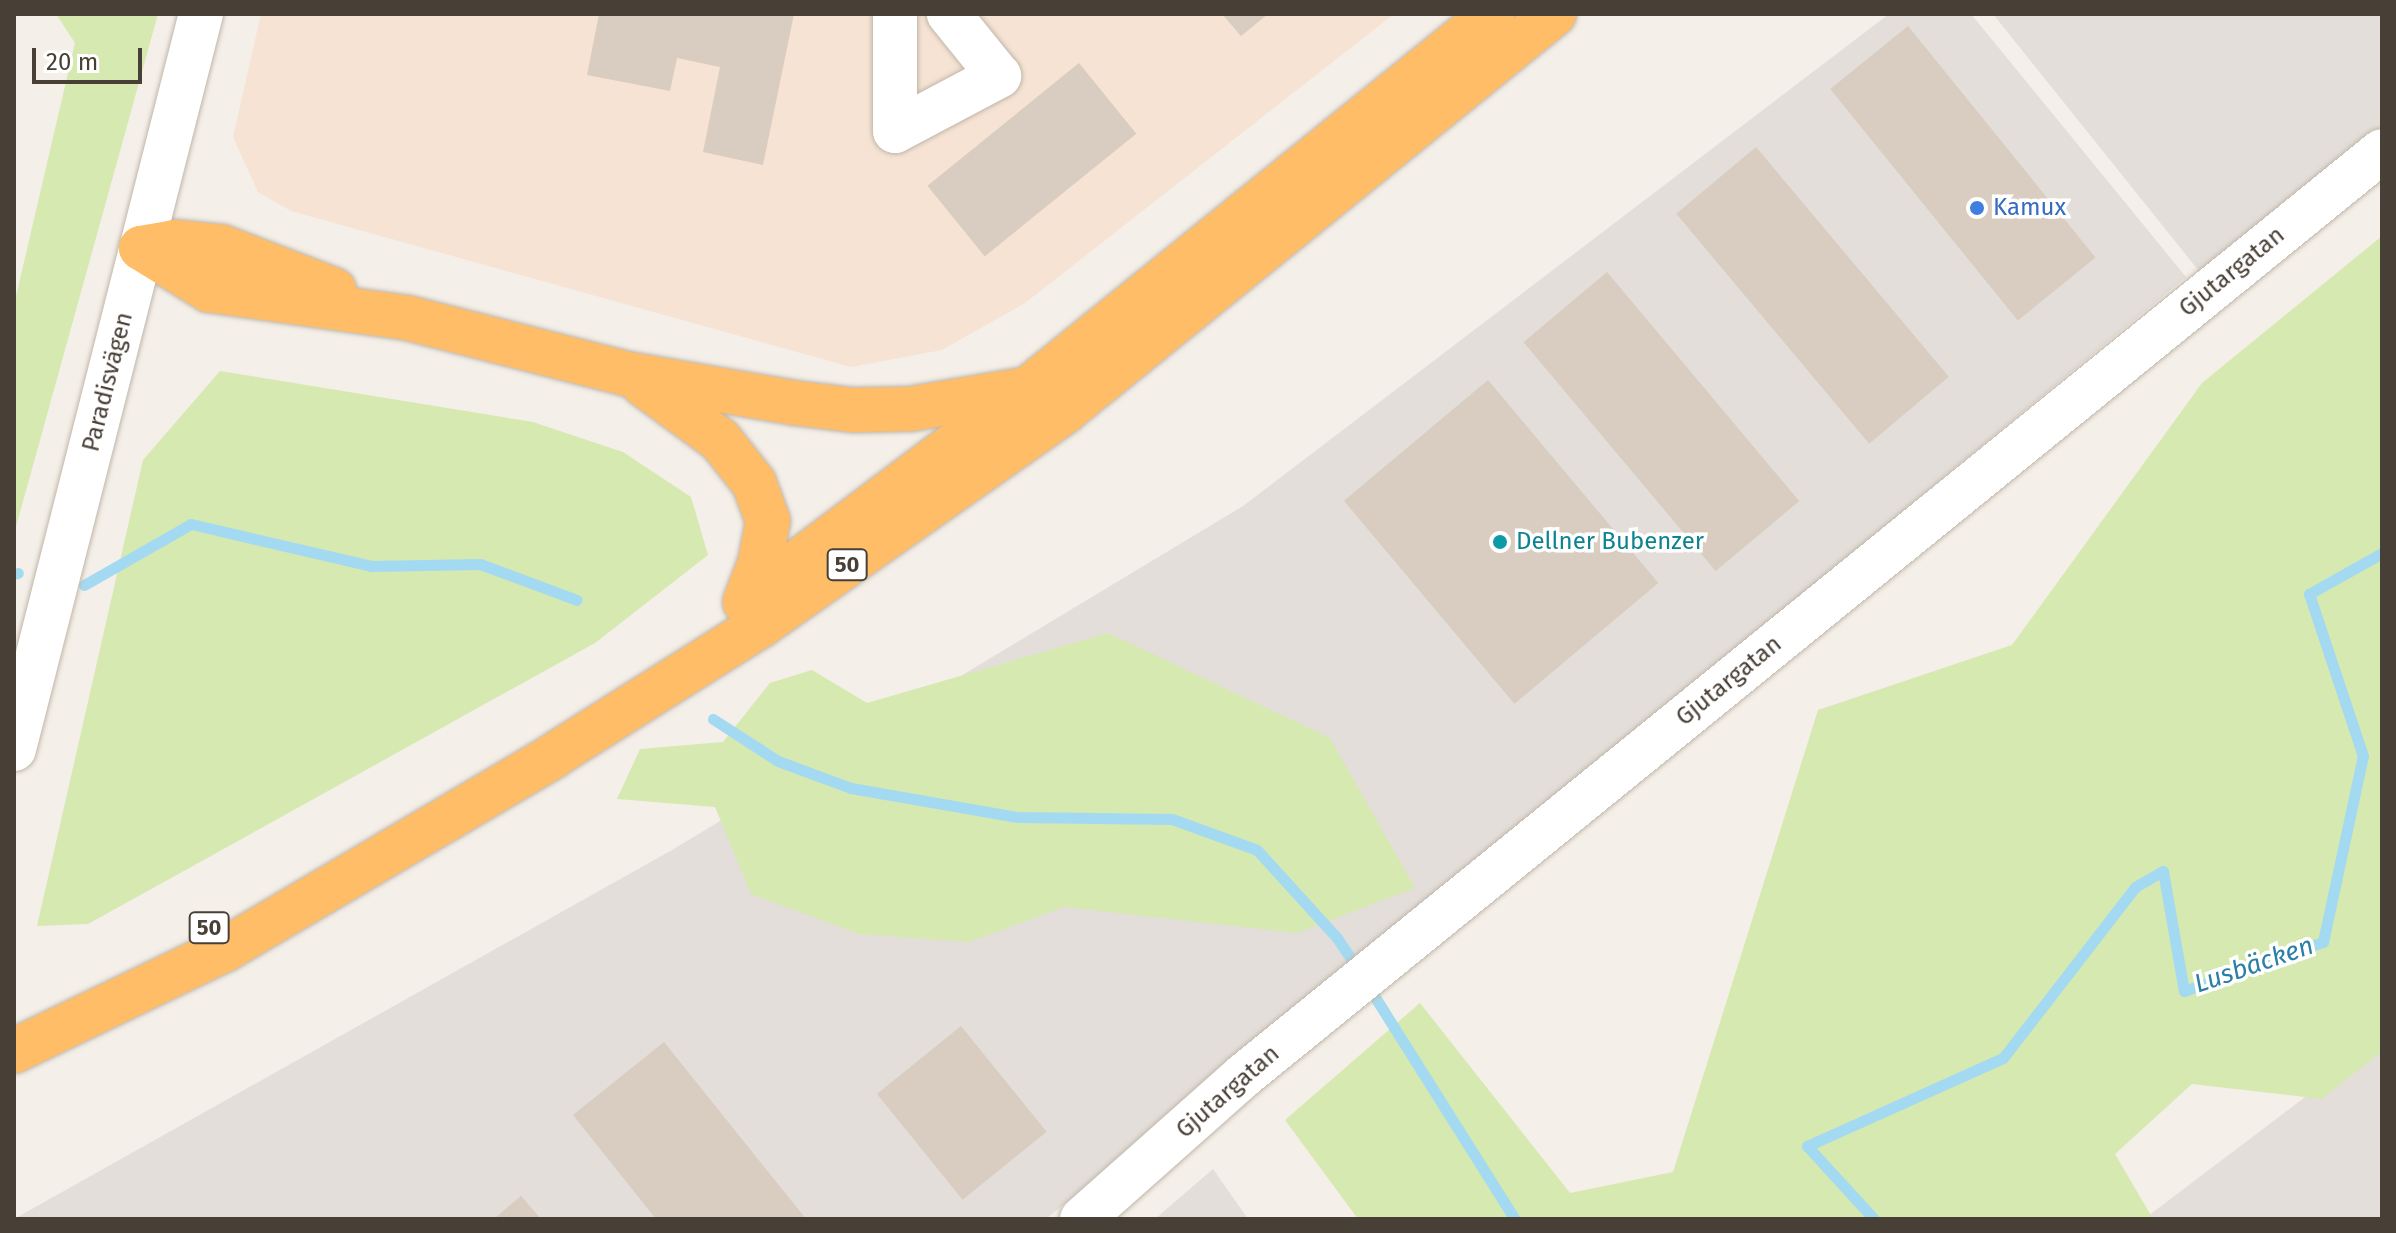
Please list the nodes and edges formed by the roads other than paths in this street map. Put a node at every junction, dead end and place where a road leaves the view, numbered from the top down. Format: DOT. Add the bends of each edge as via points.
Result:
graph roads {
  1 [pos="201,14"];
  2 [pos="895,14"];
  3 [pos="949,14"];
  4 [pos="1492,14"];
  5 [pos="1554,14"];
  6 [pos="2382,151"];
  7 [pos="141,248"];
  8 [pos="627,374"];
  9 [pos="1028,389"];
  10 [pos="745,602"];
  11 [pos="14,749"];
  12 [pos="74,1008"];
  13 [pos="14,1019"];
  14 [pos="14,1051"];
  15 [pos="1082,1219"];
  1 -- 7 [label="street, Paradisvägen"];
  2 -- 3 [label="street" via="895,131 999,76"];
  4 -- 9 [label="highway, 50"];
  5 -- 12 [label="highway, 50" via="1065,411 761,625 226,949"];
  6 -- 15 [label="street, Gjutargatan" via="1243,1076"];
  7 -- 8 [label="highway" via="209,290 408,318"];
  7 -- 11 [label="street, Paradisvägen"];
  8 -- 9 [label="highway" via="853,410 947,405"];
  8 -- 10 [label="highway" via="698,420 754,483 768,521"];
  9 -- 10 [label="highway, 50"];
  10 -- 12 [label="highway, 50" via="543,730"];
  12 -- 13 [label="highway, 50"];
  12 -- 14 [label="highway, 50"];
}
